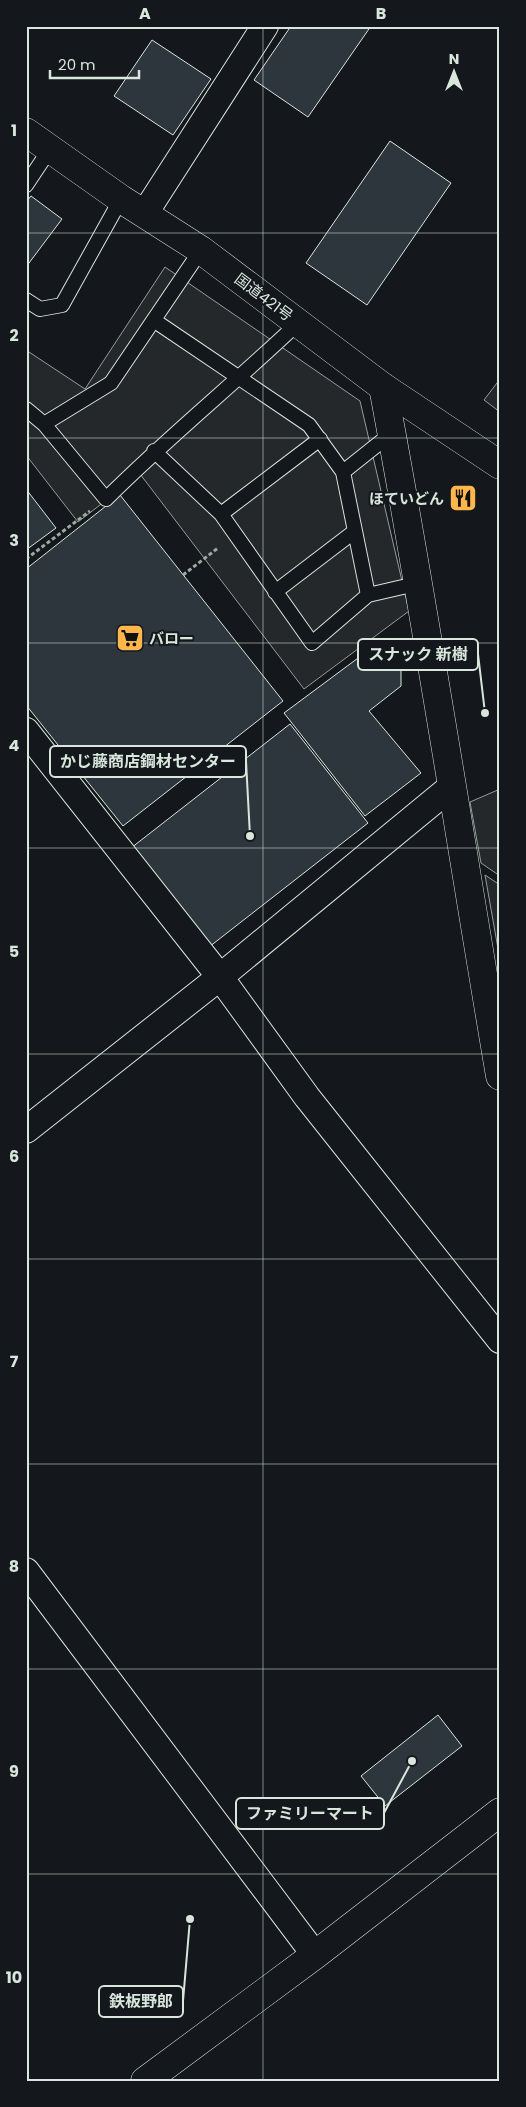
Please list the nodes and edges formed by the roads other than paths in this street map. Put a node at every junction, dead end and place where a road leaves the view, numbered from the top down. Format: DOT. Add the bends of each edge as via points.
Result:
graph roads {
  1 [pos="266,26"];
  2 [pos="26,132"];
  3 [pos="50,149"];
  4 [pos="26,185"];
  5 [pos="121,198"];
  6 [pos="145,213"];
  7 [pos="201,250"];
  8 [pos="26,300"];
  9 [pos="155,321"];
  10 [pos="298,323"];
  11 [pos="240,378"];
  12 [pos="383,387"];
  13 [pos="26,409"];
  14 [pos="44,424"];
  15 [pos="392,432"];
  16 [pos="320,439"];
  17 [pos="154,451"];
  18 [pos="500,465"];
  19 [pos="343,472"];
  20 [pos="221,514"];
  21 [pos="355,531"];
  22 [pos="420,583"];
  23 [pos="275,592"];
  24 [pos="368,595"];
  25 [pos="26,732"];
  26 [pos="451,787"];
  27 [pos="220,977"];
  28 [pos="500,1076"];
  29 [pos="26,1130"];
  30 [pos="500,1340"];
  31 [pos="26,1571"];
  32 [pos="500,1812"];
  33 [pos="316,1955"];
  34 [pos="145,2081"];
  1 -- 6 [label="street"];
  2 -- 3 [label="main road, 国道421号"];
  3 -- 4 [label="lane"];
  3 -- 5 [label="main road, 国道421号"];
  5 -- 6 [label="main road, 国道421号"];
  5 -- 8 [label="lane" via="62,305 40,309"];
  6 -- 7 [label="main road, 国道421号"];
  7 -- 9 [label="lane"];
  7 -- 10 [label="main road, 国道421号"];
  9 -- 11 [label="lane"];
  9 -- 14 [label="lane" via="111,383"];
  10 -- 11 [label="lane"];
  10 -- 12 [label="main road, 国道421号"];
  11 -- 16 [label="lane" via="309,425"];
  11 -- 17 [label="lane"];
  12 -- 15 [label="main road"];
  12 -- 18 [label="main road, 国道421号"];
  13 -- 14 [label="lane"];
  14 -- 17 [label="lane" via="106,499"];
  15 -- 19 [label="lane"];
  15 -- 22 [label="main road"];
  16 -- 19 [label="lane"];
  16 -- 20 [label="lane"];
  17 -- 20 [label="lane"];
  19 -- 21 [label="lane"];
  20 -- 23 [label="lane"];
  21 -- 23 [label="lane"];
  21 -- 24 [label="lane"];
  22 -- 24 [label="lane"];
  22 -- 26 [label="main road"];
  23 -- 24 [label="lane" via="312,643"];
  25 -- 27 [label="street"];
  26 -- 27 [label="street"];
  26 -- 28 [label="main road"];
  27 -- 29 [label="street"];
  27 -- 30 [label="street" via="307,1097"];
  31 -- 33 [label="street"];
  32 -- 33 [label="main road"];
  33 -- 34 [label="main road"];
}
